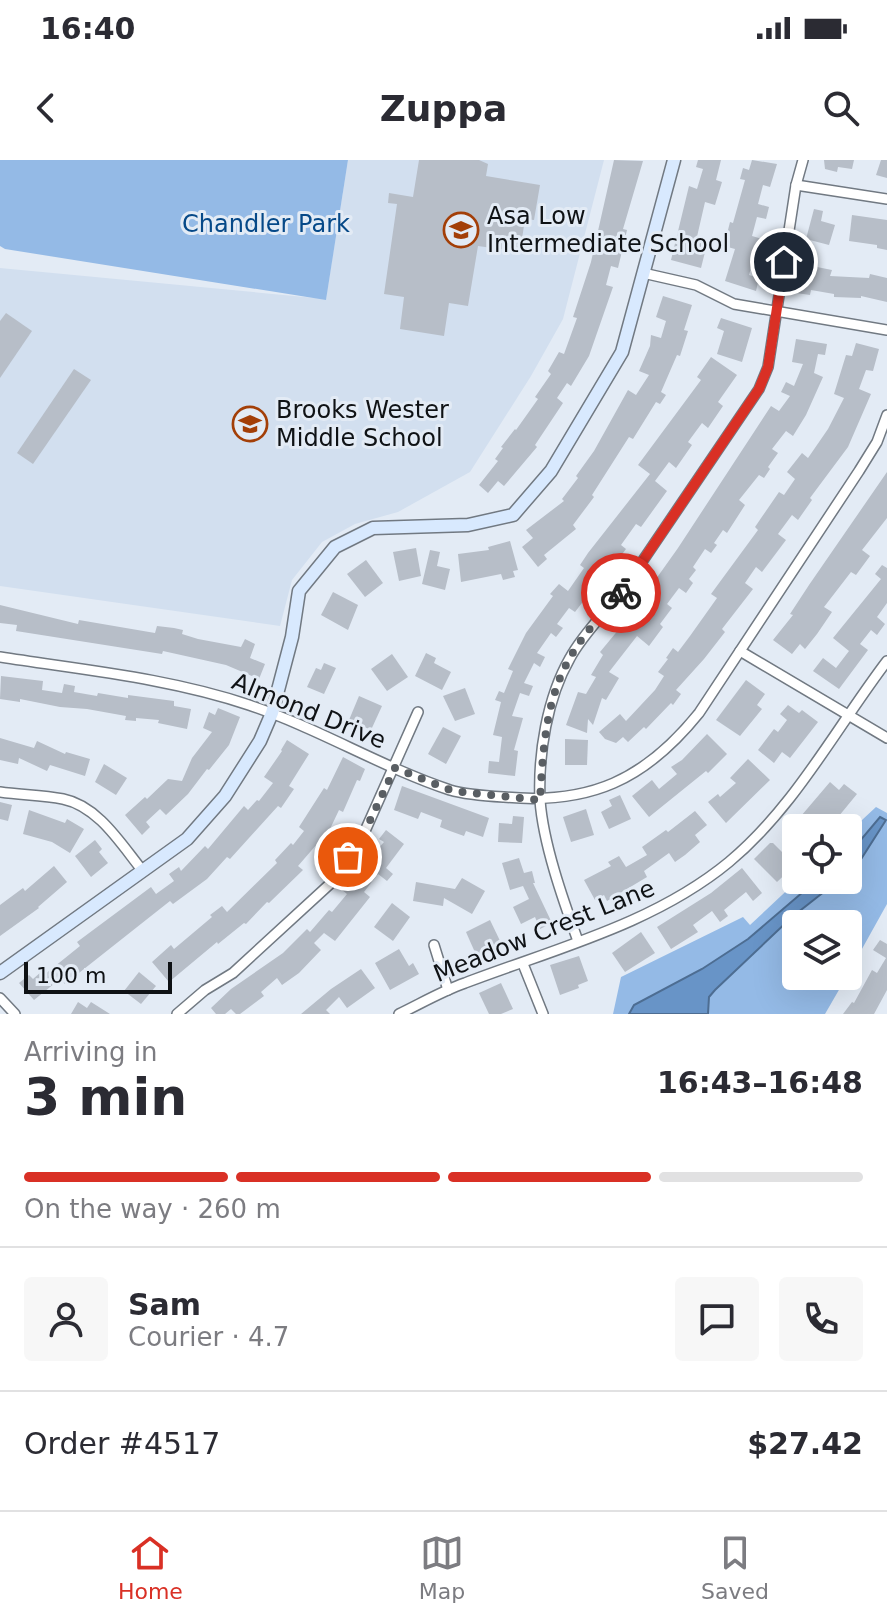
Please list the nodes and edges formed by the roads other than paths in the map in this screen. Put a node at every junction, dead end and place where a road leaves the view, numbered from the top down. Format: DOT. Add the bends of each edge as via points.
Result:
graph roads {
  1 [pos="674,160"];
  2 [pos="803,160"];
  3 [pos="796,185"];
  4 [pos="887,199"];
  5 [pos="643,273"];
  6 [pos="776,313"];
  7 [pos="887,330"];
  8 [pos="887,415"];
  9 [pos="740,651"];
  10 [pos="0,657"];
  11 [pos="887,661"];
  12 [pos="418,712"];
  13 [pos="272,713"];
  14 [pos="850,714"];
  15 [pos="887,738"];
  16 [pos="395,768"];
  17 [pos="0,792"];
  18 [pos="540,800"];
  19 [pos="142,870"];
  20 [pos="578,941"];
  21 [pos="434,945"];
  22 [pos="523,964"];
  23 [pos="0,973"];
  24 [pos="448,990"];
  25 [pos="0,998"];
  26 [pos="15,1014"];
  27 [pos="177,1014"];
  28 [pos="399,1014"];
  29 [pos="543,1014"];
  1 -- 5 [label="street"];
  2 -- 3 [label="street"];
  3 -- 4 [label="street"];
  3 -- 6 [label="street"];
  5 -- 6 [label="street"];
  5 -- 13 [label="street" via="622,352 551,471 513,515 468,525 373,528 335,547 299,591"];
  6 -- 7 [label="street"];
  6 -- 18 [label="street" via="759,389 627,585 569,659 547,725"];
  8 -- 9 [label="street, Almond Drive" via="877,442"];
  9 -- 14 [label="street"];
  9 -- 18 [label="street, Almond Drive" via="699,713 636,772 608,786"];
  10 -- 13 [label="street, Almond Drive" via="198,689"];
  11 -- 14 [label="street, Meadow Crest Lane"];
  12 -- 16 [label="street"];
  13 -- 16 [label="street, Almond Drive"];
  13 -- 19 [label="street" via="225,796 187,839"];
  14 -- 15 [label="street"];
  14 -- 20 [label="street, Meadow Crest Lane" via="764,829 729,862 660,908"];
  16 -- 18 [label="street, Almond Drive" via="453,791"];
  16 -- 27 [label="street" via="365,831 331,883 233,973"];
  17 -- 19 [label="street" via="78,804 109,829"];
  18 -- 20 [label="street" via="560,890"];
  19 -- 23 [label="street"];
  20 -- 22 [label="street, Meadow Crest Lane"];
  21 -- 24 [label="street"];
  22 -- 24 [label="street, Meadow Crest Lane"];
  22 -- 29 [label="street"];
  24 -- 28 [label="street, Meadow Crest Lane"];
  25 -- 26 [label="street"];
}
